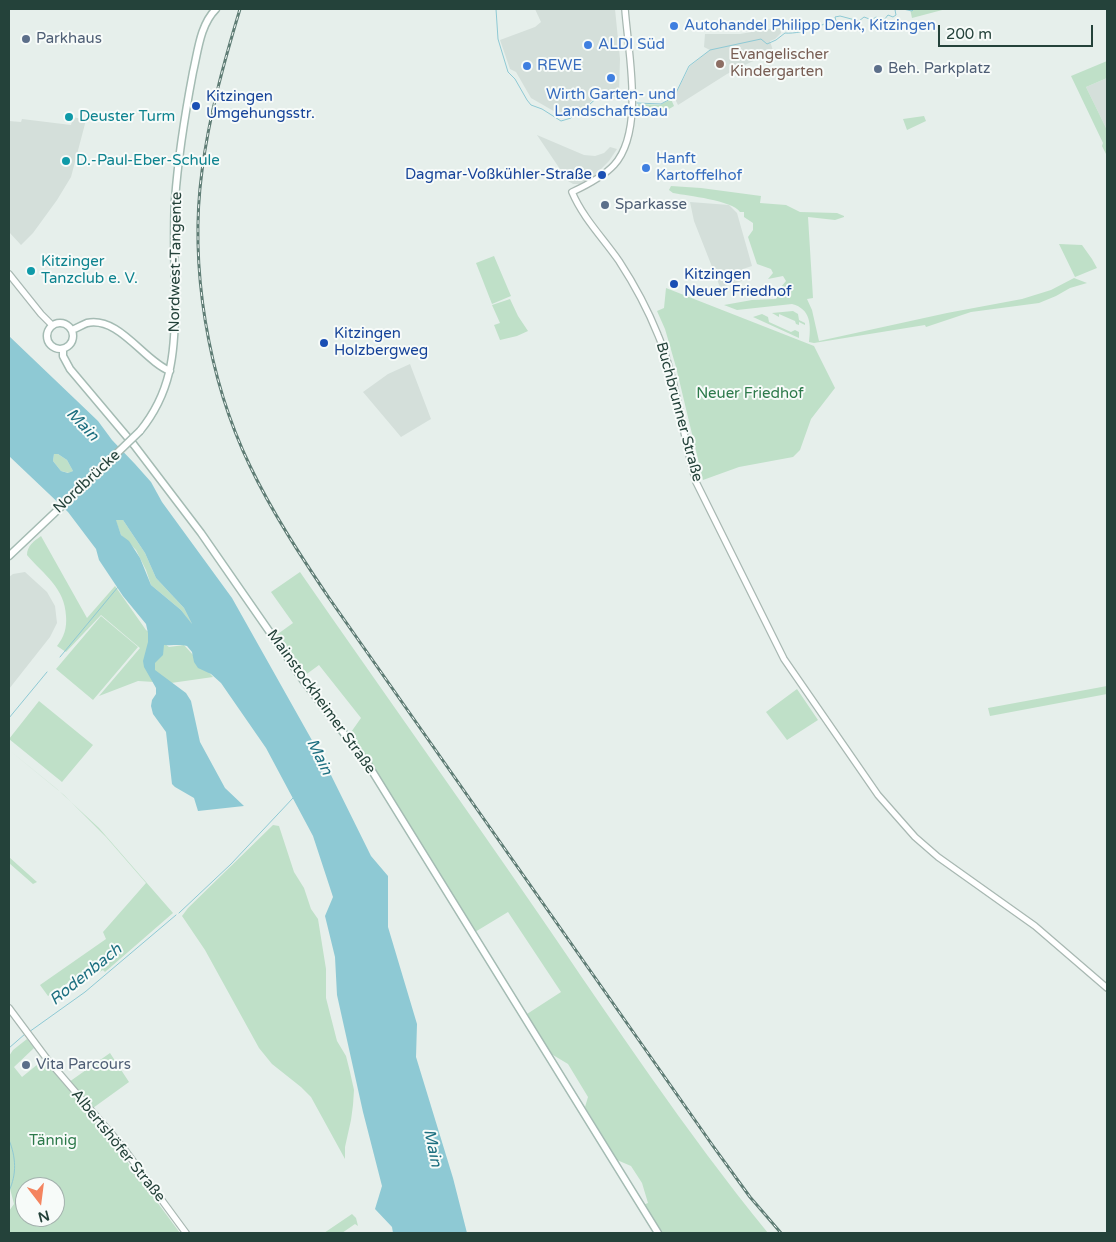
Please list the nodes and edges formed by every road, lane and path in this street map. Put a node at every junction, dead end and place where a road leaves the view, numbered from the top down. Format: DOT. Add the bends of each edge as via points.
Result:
graph roads {
  1 [pos="216,9"];
  2 [pos="624,9"];
  3 [pos="9,274"];
  4 [pos="52,325"];
  5 [pos="72,330"];
  6 [pos="63,349"];
  7 [pos="170,372"];
  8 [pos="140,431"];
  9 [pos="9,556"];
  10 [pos="1107,988"];
  11 [pos="9,1008"];
  12 [pos="186,1233"];
  13 [pos="658,1233"];
  1 -- 7 [label="main road, Nordwest-Tangente" via="200,39 180,155 175,200 175,342"];
  2 -- 10 [label="street, Buchbrunner Straße" via="633,106 628,137 614,165 572,192 584,215 623,269 659,336 696,482 777,647 878,795 915,837 1035,926"];
  3 -- 4 [label="street"];
  4 -- 5 [label="main road" via="63,323"];
  4 -- 6 [label="main road" via="47,331 48,340 53,347"];
  5 -- 6 [label="main road" via="72,341"];
  5 -- 7 [label="main road" via="92,323 110,326"];
  6 -- 13 [label="main road, Mainstockheimer Straße" via="70,369 134,445 201,533 298,672 369,766"];
  7 -- 8 [label="main road, Nordwest-Tangente" via="158,405"];
  8 -- 9 [label="main road, Nordbrücke, bridge"];
  11 -- 12 [label="street, Albertshöfer Straße" via="47,1060 122,1146"];
}
